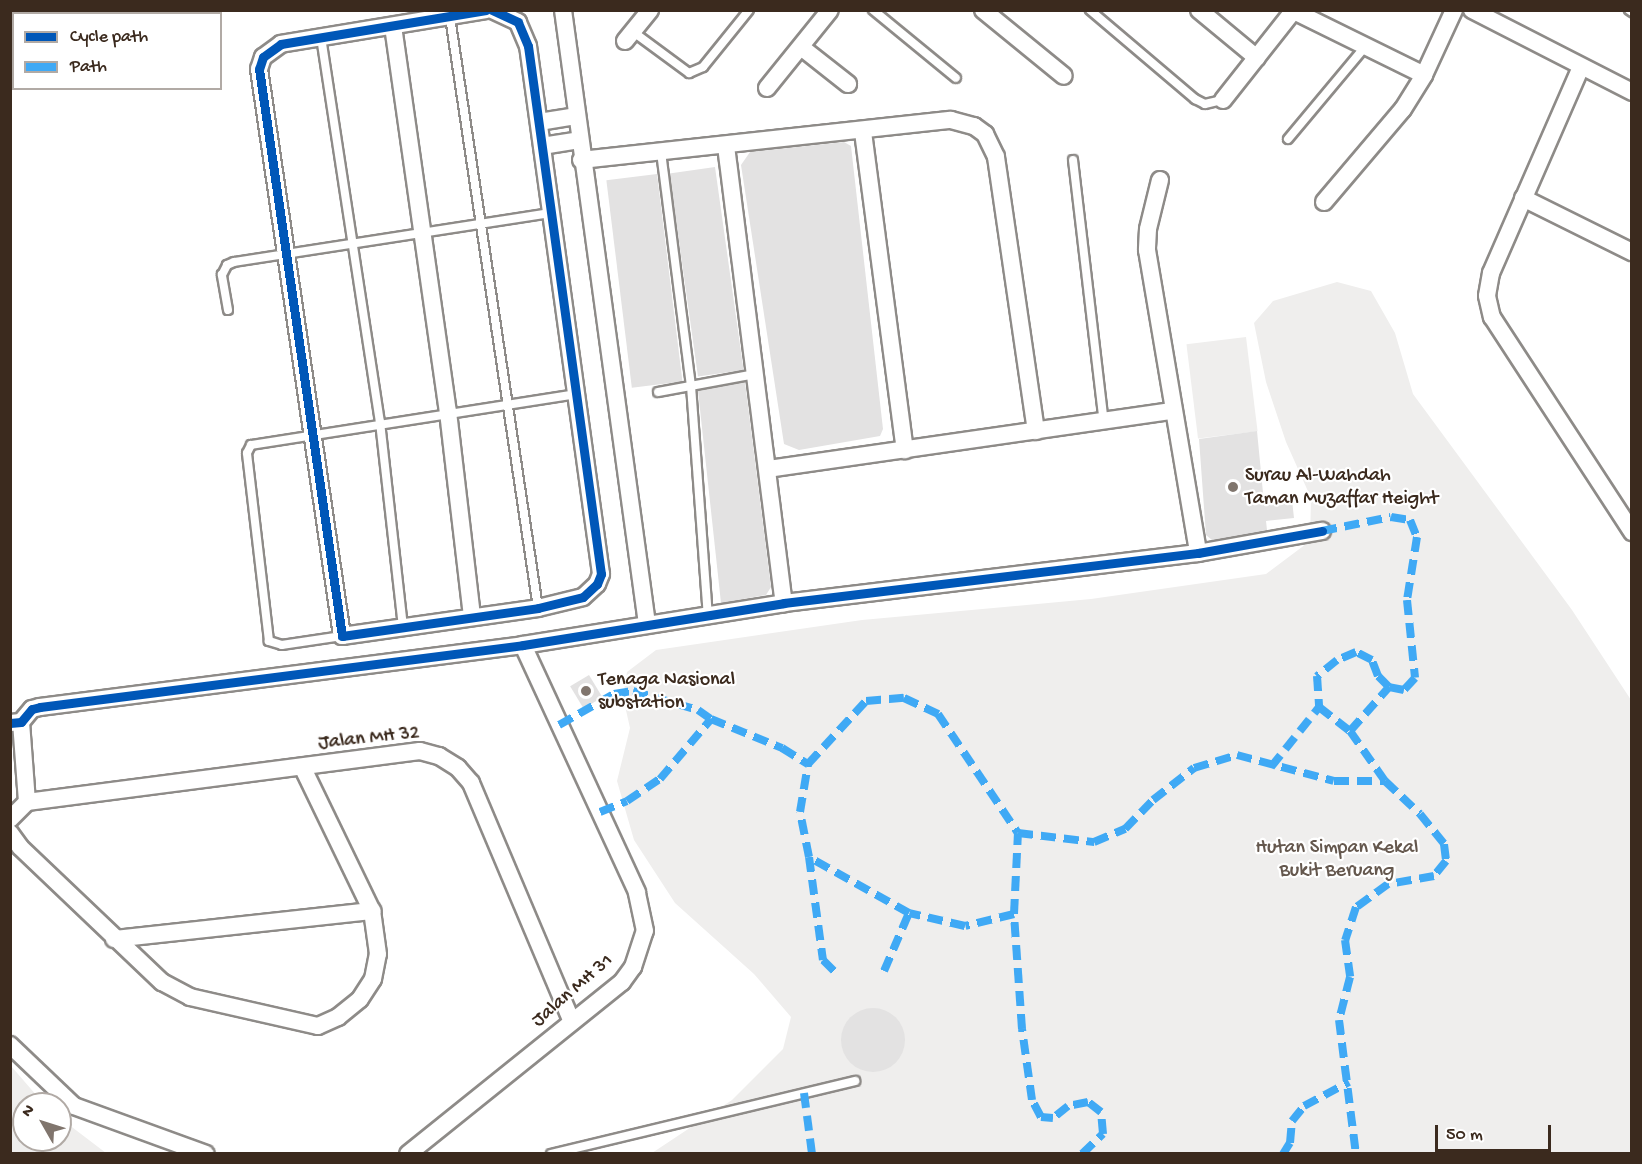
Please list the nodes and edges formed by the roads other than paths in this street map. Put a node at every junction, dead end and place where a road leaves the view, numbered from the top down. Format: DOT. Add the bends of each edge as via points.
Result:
graph roads {
  1 [pos="486,10"];
  2 [pos="492,10"];
  3 [pos="563,10"];
  4 [pos="650,10"];
  5 [pos="749,10"];
  6 [pos="830,10"];
  7 [pos="873,10"];
  8 [pos="983,10"];
  9 [pos="1089,10"];
  10 [pos="1199,10"];
  11 [pos="1454,10"];
  12 [pos="1472,10"];
  13 [pos="1294,11"];
  14 [pos="450,17"];
  15 [pos="393,26"];
  16 [pos="629,36"];
  17 [pos="321,37"];
  18 [pos="801,46"];
  19 [pos="1365,46"];
  20 [pos="1257,58"];
  21 [pos="1581,67"];
  22 [pos="1424,75"];
  23 [pos="1064,76"];
  24 [pos="956,78"];
  25 [pos="848,84"];
  26 [pos="767,88"];
  27 [pos="1632,92"];
  28 [pos="1223,99"];
  29 [pos="576,116"];
  30 [pos="539,122"];
  31 [pos="863,132"];
  32 [pos="1288,139"];
  33 [pos="578,140"];
  34 [pos="542,146"];
  35 [pos="726,146"];
  36 [pos="661,152"];
  37 [pos="581,160"];
  38 [pos="1073,160"];
  39 [pos="1160,180"];
  40 [pos="1524,198"];
  41 [pos="1324,202"];
  42 [pos="551,213"];
  43 [pos="480,224"];
  44 [pos="423,233"];
  45 [pos="353,243"];
  46 [pos="1632,252"];
  47 [pos="285,253"];
  48 [pos="228,310"];
  49 [pos="756,374"];
  50 [pos="691,386"];
  51 [pos="658,392"];
  52 [pos="577,394"];
  53 [pos="508,403"];
  54 [pos="1172,411"];
  55 [pos="448,412"];
  56 [pos="380,422"];
  57 [pos="1105,422"];
  58 [pos="1036,430"];
  59 [pos="311,433"];
  60 [pos="905,450"];
  61 [pos="768,469"];
  62 [pos="1322,531"];
  63 [pos="1632,532"];
  64 [pos="1198,553"];
  65 [pos="784,603"];
  66 [pos="538,608"];
  67 [pos="708,616"];
  68 [pos="472,617"];
  69 [pos="647,624"];
  70 [pos="403,626"];
  71 [pos="342,636"];
  72 [pos="523,645"];
  73 [pos="16,723"];
  74 [pos="303,768"];
  75 [pos="27,802"];
  76 [pos="10,819"];
  77 [pos="10,833"];
  78 [pos="372,911"];
  79 [pos="114,939"];
  80 [pos="572,1022"];
  81 [pos="10,1045"];
  82 [pos="855,1081"];
  83 [pos="206,1154"];
  84 [pos="408,1154"];
  85 [pos="551,1154"];
  1 -- 14 [label="street"];
  2 -- 30 [label="street" via="510,16 524,34"];
  3 -- 29 [label="street"];
  4 -- 16 [label="street"];
  5 -- 16 [label="lane" via="703,67 690,73"];
  6 -- 18 [label="street"];
  7 -- 24 [label="lane"];
  8 -- 23 [label="street"];
  9 -- 28 [label="lane" via="1195,99 1205,104"];
  10 -- 20 [label="street"];
  11 -- 22 [label="street"];
  12 -- 21 [label="street"];
  13 -- 19 [label="street"];
  13 -- 20 [label="street"];
  14 -- 15 [label="street"];
  14 -- 43 [label="lane"];
  15 -- 17 [label="street"];
  15 -- 44 [label="street"];
  17 -- 45 [label="lane"];
  17 -- 47 [label="street" via="281,44 263,57 259,69"];
  18 -- 25 [label="street"];
  18 -- 26 [label="street"];
  19 -- 22 [label="street"];
  19 -- 32 [label="lane"];
  20 -- 28 [label="street"];
  21 -- 27 [label="street"];
  21 -- 40 [label="street"];
  22 -- 41 [label="street" via="1403,109"];
  29 -- 30 [label="street"];
  29 -- 33 [label="street"];
  30 -- 34 [label="street"];
  31 -- 35 [label="street"];
  31 -- 58 [label="street" via="963,121 985,134 992,144"];
  31 -- 60 [label="street"];
  33 -- 34 [label="street"];
  33 -- 37 [label="street"];
  34 -- 42 [label="street"];
  35 -- 36 [label="street"];
  35 -- 49 [label="street"];
  36 -- 37 [label="street"];
  36 -- 50 [label="lane"];
  37 -- 69 [label="street"];
  38 -- 57 [label="lane"];
  39 -- 54 [label="street" via="1147,250"];
  40 -- 46 [label="street"];
  40 -- 63 [label="street" via="1491,273 1487,296 1492,317"];
  42 -- 43 [label="lane"];
  42 -- 52 [label="street"];
  43 -- 44 [label="lane"];
  43 -- 53 [label="lane"];
  44 -- 45 [label="lane"];
  44 -- 55 [label="street"];
  45 -- 47 [label="lane"];
  45 -- 56 [label="lane"];
  47 -- 48 [label="lane" via="227,265 222,275"];
  47 -- 59 [label="street"];
  49 -- 50 [label="lane"];
  49 -- 61 [label="street"];
  50 -- 51 [label="lane"];
  50 -- 67 [label="lane"];
  52 -- 53 [label="lane"];
  52 -- 66 [label="street" via="601,574 597,584 583,597"];
  53 -- 55 [label="lane"];
  53 -- 66 [label="lane"];
  54 -- 57 [label="street"];
  54 -- 64 [label="street"];
  55 -- 56 [label="lane"];
  55 -- 68 [label="street"];
  56 -- 59 [label="lane"];
  56 -- 70 [label="lane"];
  57 -- 58 [label="street"];
  58 -- 60 [label="street"];
  59 -- 71 [label="street"];
  59 -- 71 [label="lane" via="251,445 247,453 267,633 269,641 282,645"];
  60 -- 61 [label="street"];
  61 -- 65 [label="street"];
  62 -- 64 [label="street"];
  64 -- 65 [label="street"];
  65 -- 67 [label="street"];
  66 -- 68 [label="street"];
  67 -- 69 [label="street"];
  68 -- 70 [label="street"];
  69 -- 72 [label="street"];
  70 -- 71 [label="street"];
  72 -- 73 [label="street" via="40,707"];
  72 -- 80 [label="street, Jalan MH 31" via="644,912 645,931 633,967 621,982"];
  73 -- 75 [label="street"];
  74 -- 75 [label="street, Jalan MH 32"];
  74 -- 78 [label="street"];
  74 -- 80 [label="street, Jalan MH 32" via="420,751 439,756 458,768 471,783"];
  75 -- 76 [label="street"];
  77 -- 79 [label="street"];
  78 -- 79 [label="street"];
  78 -- 79 [label="street" via="378,954 373,979 360,999 338,1017 318,1026 190,997 162,982"];
  80 -- 84 [label="street, Jalan MH 31"];
  81 -- 83 [label="street" via="74,1106"];
  82 -- 85 [label="lane"];
}
